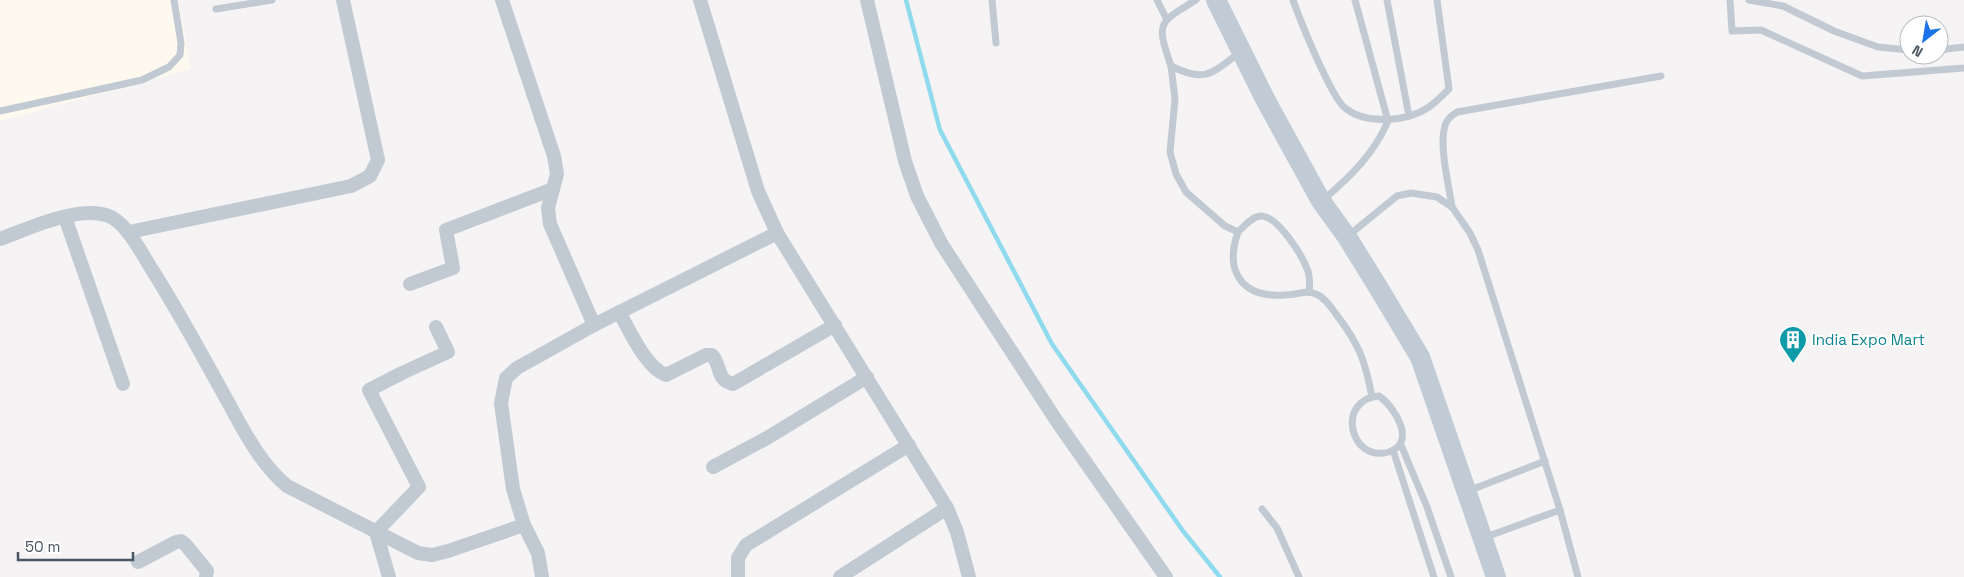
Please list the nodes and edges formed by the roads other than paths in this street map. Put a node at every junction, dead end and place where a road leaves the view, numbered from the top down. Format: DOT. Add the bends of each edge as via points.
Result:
graph roads {
  1 [pos="174,0"];
  2 [pos="272,0"];
  3 [pos="343,0"];
  4 [pos="502,0"];
  5 [pos="700,0"];
  6 [pos="867,0"];
  7 [pos="992,0"];
  8 [pos="1157,0"];
  9 [pos="1196,0"];
  10 [pos="1216,0"];
  11 [pos="1293,0"];
  12 [pos="1355,0"];
  13 [pos="1387,0"];
  14 [pos="1437,0"];
  15 [pos="1730,0"];
  16 [pos="1749,0"];
  17 [pos="216,9"];
  18 [pos="1166,18"];
  19 [pos="996,43"];
  20 [pos="1964,47"];
  21 [pos="1899,49"];
  22 [pos="1949,49"];
  23 [pos="1241,52"];
  24 [pos="1171,66"];
  25 [pos="1964,68"];
  26 [pos="1661,76"];
  27 [pos="0,111"];
  28 [pos="1409,116"];
  29 [pos="1388,121"];
  30 [pos="553,189"];
  31 [pos="1321,201"];
  32 [pos="1452,207"];
  33 [pos="65,217"];
  34 [pos="129,232"];
  35 [pos="1238,232"];
  36 [pos="777,233"];
  37 [pos="1347,237"];
  38 [pos="0,239"];
  39 [pos="410,284"];
  40 [pos="1309,291"];
  41 [pos="619,312"];
  42 [pos="594,325"];
  43 [pos="835,326"];
  44 [pos="436,327"];
  45 [pos="867,377"];
  46 [pos="123,384"];
  47 [pos="1372,397"];
  48 [pos="909,445"];
  49 [pos="1401,445"];
  50 [pos="1393,450"];
  51 [pos="1545,461"];
  52 [pos="713,467"];
  53 [pos="1467,492"];
  54 [pos="947,508"];
  55 [pos="1262,508"];
  56 [pos="1560,510"];
  57 [pos="524,525"];
  58 [pos="376,532"];
  59 [pos="1483,538"];
  60 [pos="138,562"];
  61 [pos="206,577"];
  62 [pos="389,577"];
  63 [pos="542,577"];
  64 [pos="738,577"];
  65 [pos="840,577"];
  66 [pos="969,577"];
  67 [pos="1166,577"];
  68 [pos="1299,577"];
  69 [pos="1434,577"];
  70 [pos="1451,577"];
  71 [pos="1496,577"];
  72 [pos="1578,577"];
  1 -- 27 [label="lane" via="181,43 180,55 169,67 142,80"];
  2 -- 17 [label="lane"];
  3 -- 34 [label="street" via="378,160 370,176 351,186"];
  4 -- 30 [label="street" via="554,156 557,174"];
  5 -- 36 [label="street" via="758,191"];
  6 -- 67 [label="street" via="905,161 917,196 941,243 1056,420"];
  7 -- 19 [label="lane"];
  8 -- 18 [label="lane"];
  9 -- 18 [label="lane"];
  10 -- 23 [label="street"];
  11 -- 29 [label="lane" via="1332,91 1344,108 1360,116"];
  12 -- 29 [label="lane"];
  13 -- 28 [label="lane"];
  14 -- 28 [label="lane" via="1449,89 1428,108"];
  15 -- 25 [label="lane" via="1732,31 1760,30 1862,76"];
  16 -- 21 [label="lane" via="1783,6 1834,31 1878,47"];
  18 -- 24 [label="lane" via="1162,40"];
  20 -- 22 [label="lane"];
  23 -- 24 [label="lane" via="1202,76 1190,75"];
  23 -- 31 [label="street"];
  24 -- 35 [label="lane" via="1175,99 1170,152 1176,174 1186,192 1225,226"];
  26 -- 32 [label="lane" via="1457,112 1449,117 1443,144"];
  28 -- 29 [label="lane"];
  29 -- 31 [label="lane" via="1360,166"];
  30 -- 39 [label="street" via="446,230 453,268"];
  30 -- 42 [label="street" via="548,208 550,224"];
  31 -- 37 [label="street"];
  32 -- 37 [label="lane" via="1437,197 1411,192 1397,196"];
  32 -- 51 [label="lane" via="1478,250"];
  33 -- 34 [label="street" via="89,212 107,215"];
  33 -- 38 [label="street"];
  33 -- 46 [label="street"];
  34 -- 58 [label="street" via="175,306 252,444 276,477 287,486"];
  35 -- 40 [label="lane" via="1260,216 1277,224 1308,271"];
  35 -- 40 [label="lane" via="1233,260 1242,284 1266,295"];
  36 -- 41 [label="street"];
  36 -- 43 [label="street"];
  37 -- 53 [label="street" via="1420,357"];
  40 -- 47 [label="lane" via="1329,303 1358,346"];
  41 -- 42 [label="street"];
  41 -- 43 [label="street" via="658,372 666,375 712,355 718,362 721,376 733,384"];
  42 -- 57 [label="street" via="516,368 506,378 501,403 513,489"];
  43 -- 45 [label="street"];
  44 -- 58 [label="street" via="448,352 369,390 419,487"];
  45 -- 48 [label="street"];
  45 -- 52 [label="street"];
  47 -- 49 [label="lane" via="1380,396 1393,409 1401,426"];
  47 -- 50 [label="lane" via="1361,403 1352,418 1354,436 1359,444 1375,453"];
  48 -- 54 [label="street"];
  48 -- 64 [label="street" via="746,545 738,558"];
  49 -- 50 [label="lane"];
  49 -- 70 [label="lane"];
  50 -- 69 [label="lane"];
  51 -- 53 [label="lane"];
  51 -- 56 [label="lane"];
  53 -- 59 [label="street"];
  54 -- 65 [label="street"];
  54 -- 66 [label="street"];
  55 -- 68 [label="lane" via="1277,528"];
  56 -- 59 [label="lane"];
  56 -- 72 [label="lane"];
  57 -- 58 [label="street" via="448,552 432,554 418,553"];
  57 -- 63 [label="street" via="538,553"];
  58 -- 62 [label="street"];
  59 -- 71 [label="street"];
  60 -- 61 [label="street" via="181,541 207,571"];
}
